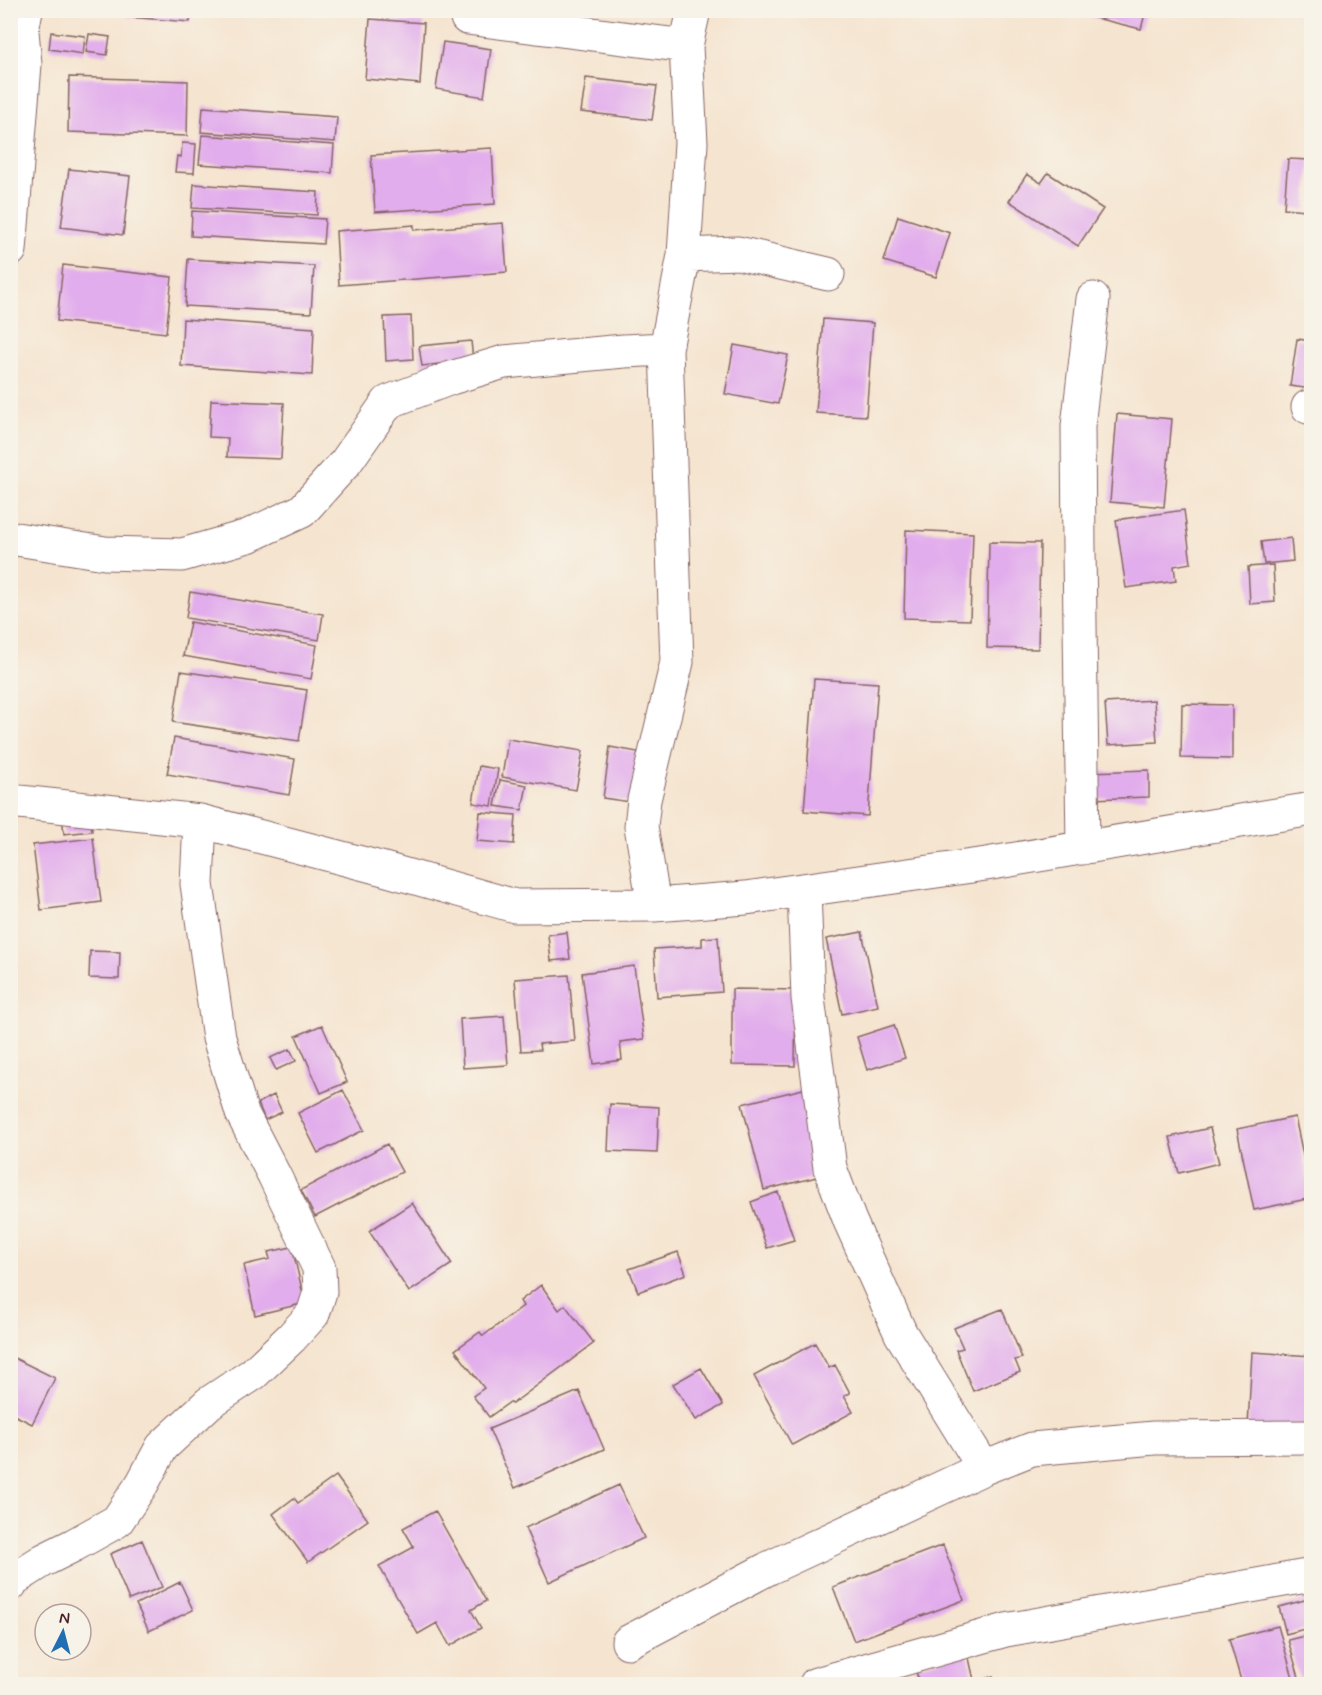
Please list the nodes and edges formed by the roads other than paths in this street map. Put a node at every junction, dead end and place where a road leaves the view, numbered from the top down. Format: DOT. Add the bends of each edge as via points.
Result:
graph roads {
  1 [pos="26,10"];
  2 [pos="694,10"];
  3 [pos="466,18"];
  4 [pos="686,46"];
  5 [pos="18,69"];
  6 [pos="10,250"];
  7 [pos="684,255"];
  8 [pos="828,274"];
  9 [pos="1093,299"];
  10 [pos="666,349"];
  11 [pos="10,538"];
  12 [pos="10,801"];
  13 [pos="1311,809"];
  14 [pos="200,821"];
  15 [pos="1083,848"];
  16 [pos="804,890"];
  17 [pos="654,905"];
  18 [pos="1311,1437"];
  19 [pos="984,1468"];
  20 [pos="1311,1575"];
  21 [pos="10,1585"];
  22 [pos="628,1642"];
  23 [pos="816,1684"];
  1 -- 5 [label="street"];
  2 -- 4 [label="street"];
  3 -- 4 [label="street"];
  4 -- 7 [label="street" via="691,143"];
  5 -- 6 [label="street"];
  7 -- 8 [label="street" via="738,253"];
  7 -- 10 [label="street"];
  9 -- 15 [label="street" via="1078,426"];
  10 -- 11 [label="street" via="504,362 388,402 346,462 302,511 248,536 182,555 105,553"];
  10 -- 17 [label="street" via="677,662 641,826"];
  12 -- 14 [label="street"];
  13 -- 15 [label="street"];
  14 -- 17 [label="street" via="515,906"];
  14 -- 21 [label="street" via="197,884 219,1038 242,1113 319,1268 320,1292 313,1314 291,1338 253,1374 209,1403 162,1447 117,1521 44,1560"];
  15 -- 16 [label="street"];
  16 -- 17 [label="street"];
  16 -- 19 [label="street" via="808,998 830,1168 901,1334"];
  18 -- 19 [label="street" via="1154,1438 1032,1449"];
  19 -- 22 [label="street" via="769,1568"];
  20 -- 23 [label="street" via="1006,1630"];
}
